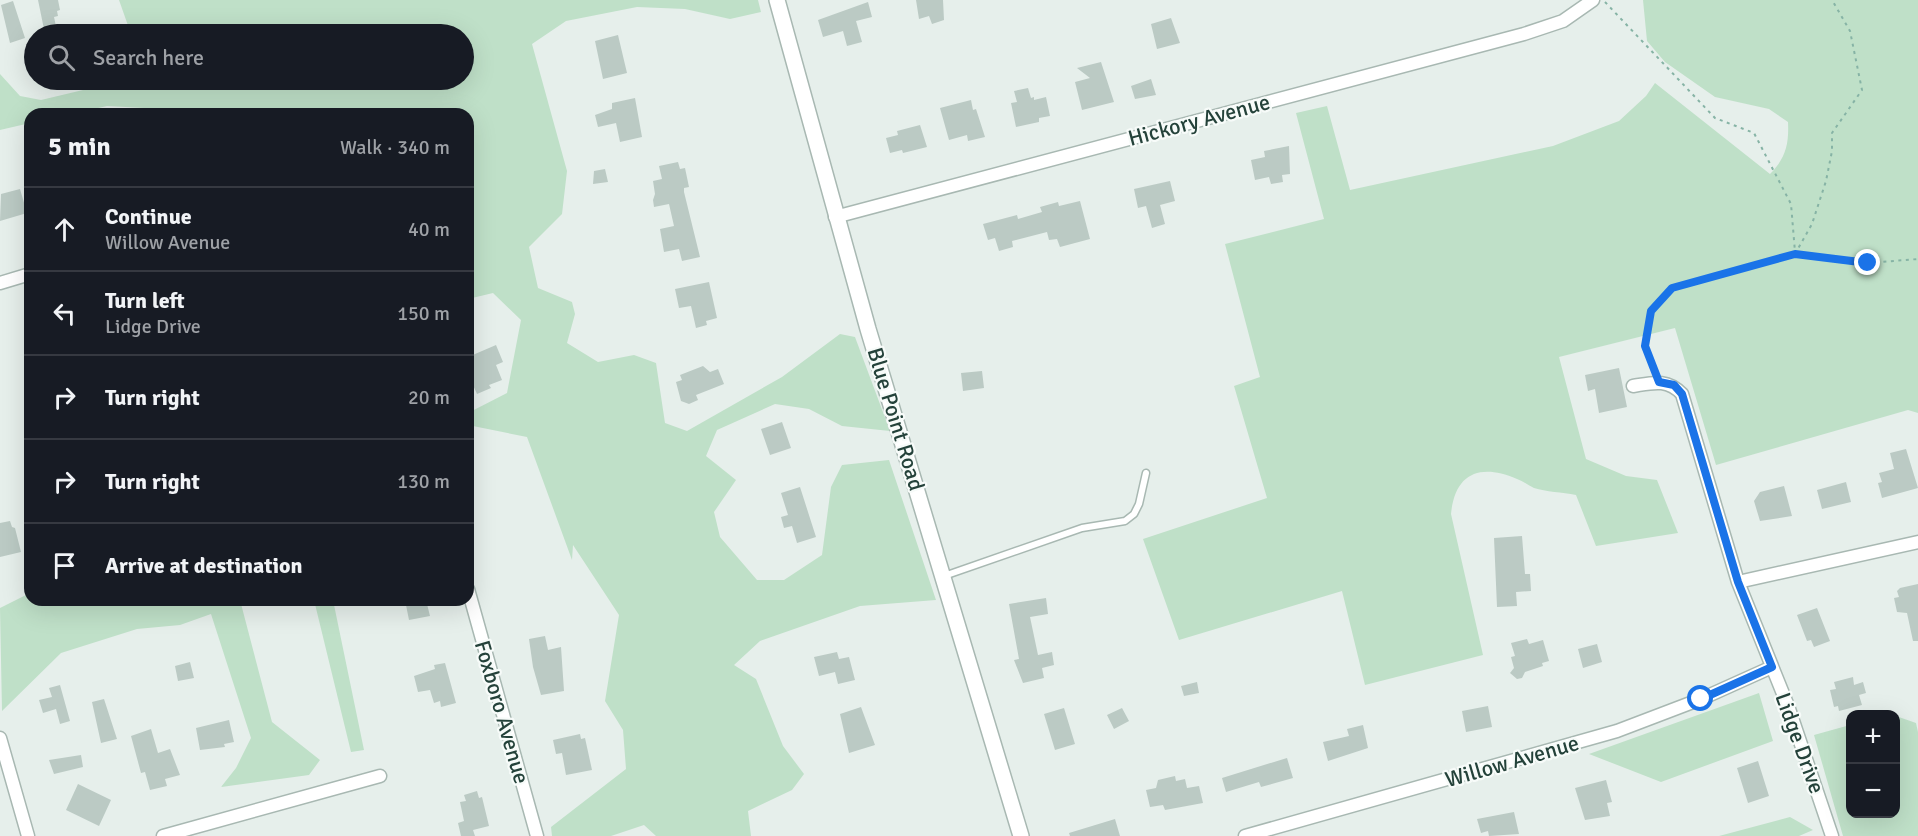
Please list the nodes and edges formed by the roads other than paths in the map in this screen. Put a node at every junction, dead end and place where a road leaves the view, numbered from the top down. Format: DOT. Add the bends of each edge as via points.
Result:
graph roads {
  1 [pos="777,0"];
  2 [pos="1593,0"];
  3 [pos="835,217"];
  4 [pos="24,276"];
  5 [pos="0,283"];
  6 [pos="1633,386"];
  7 [pos="1146,473"];
  8 [pos="1918,542"];
  9 [pos="944,576"];
  10 [pos="1738,582"];
  11 [pos="473,606"];
  12 [pos="1772,667"];
  13 [pos="0,738"];
  14 [pos="380,776"];
  15 [pos="28,836"];
  16 [pos="163,836"];
  17 [pos="537,836"];
  18 [pos="1021,836"];
  19 [pos="1245,836"];
  20 [pos="1832,836"];
  1 -- 3 [label="street, Blue Point Road"];
  2 -- 3 [label="street, Hickory Avenue" via="1563,21 1524,34"];
  3 -- 9 [label="street, Blue Point Road"];
  4 -- 5 [label="street"];
  6 -- 10 [label="street, Lidge Drive" via="1659,382 1674,385 1682,394"];
  7 -- 9 [label="lane" via="1139,504 1125,520 1071,531"];
  8 -- 10 [label="street"];
  9 -- 18 [label="street, Blue Point Road"];
  10 -- 12 [label="street, Lidge Drive"];
  11 -- 17 [label="street, Foxboro Avenue"];
  12 -- 19 [label="street, Willow Avenue" via="1617,731"];
  12 -- 20 [label="street, Lidge Drive"];
  13 -- 15 [label="street"];
  14 -- 16 [label="street"];
}
